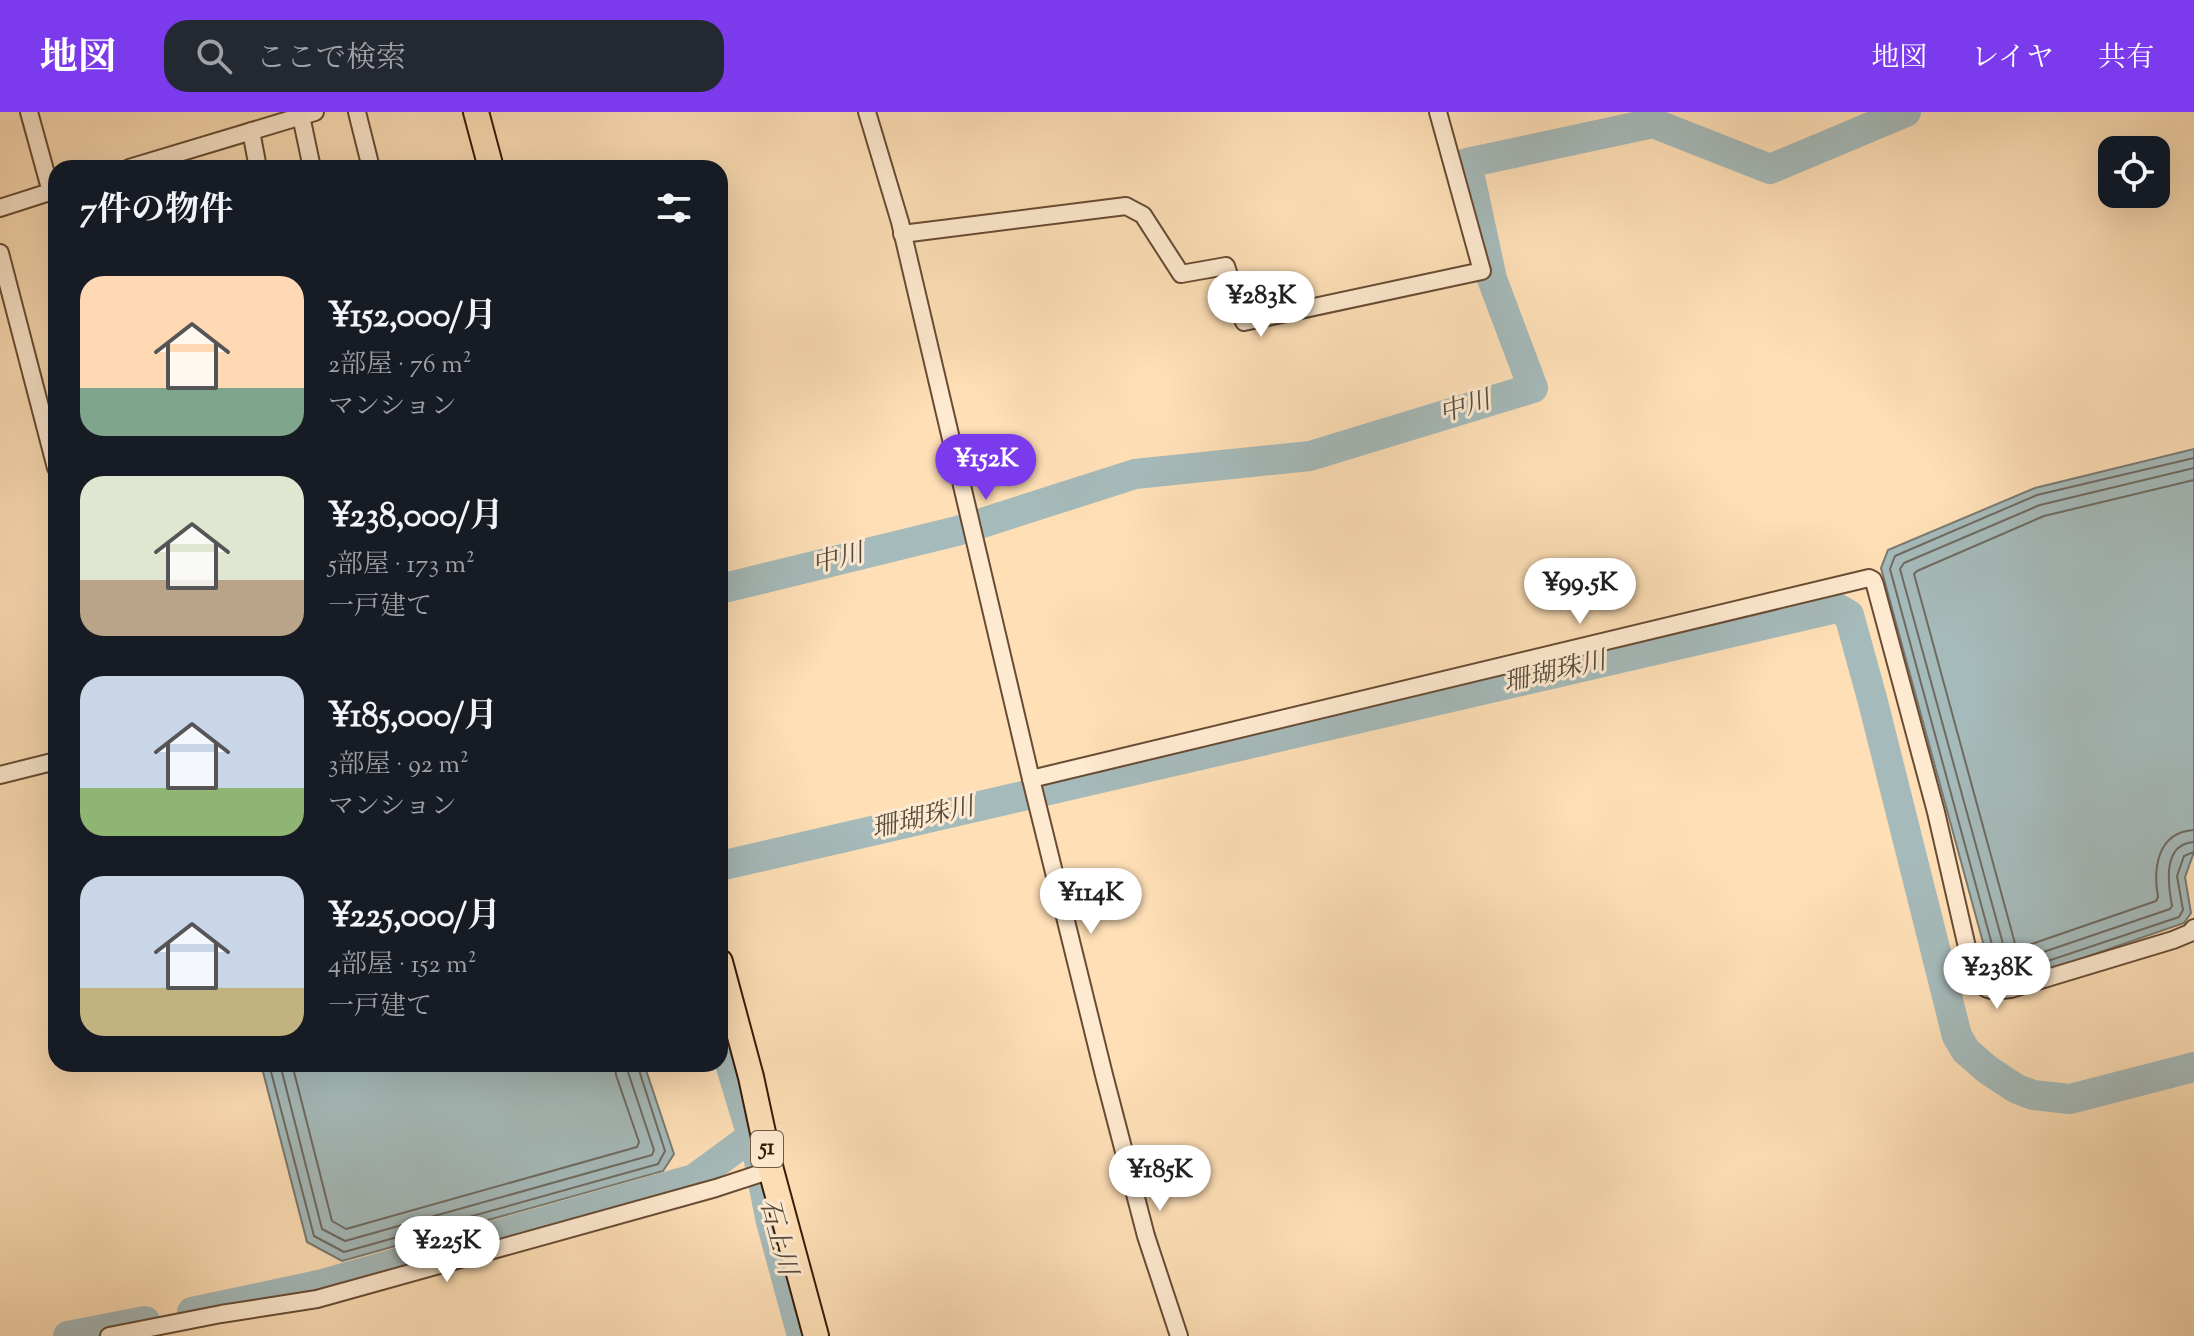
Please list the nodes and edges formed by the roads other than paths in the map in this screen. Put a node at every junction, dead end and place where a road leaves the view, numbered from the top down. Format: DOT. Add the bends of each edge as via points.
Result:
graph roads {
  1 [pos="29,112"];
  2 [pos="357,112"];
  3 [pos="476,112"];
  4 [pos="867,112"];
  5 [pos="1438,112"];
  6 [pos="308,114"];
  7 [pos="251,131"];
  8 [pos="155,160"];
  9 [pos="256,160"];
  10 [pos="311,160"];
  11 [pos="369,160"];
  12 [pos="489,160"];
  13 [pos="48,175"];
  14 [pos="48,193"];
  15 [pos="0,208"];
  16 [pos="902,234"];
  17 [pos="0,253"];
  18 [pos="48,437"];
  19 [pos="48,763"];
  20 [pos="0,775"];
  21 [pos="1032,782"];
  22 [pos="2194,928"];
  23 [pos="728,992"];
  24 [pos="771,1170"];
  25 [pos="109,1336"];
  26 [pos="816,1336"];
  27 [pos="1179,1336"];
  1 -- 13 [label="street"];
  2 -- 11 [label="street"];
  3 -- 12 [label="main road"];
  4 -- 16 [label="street"];
  5 -- 16 [label="street" via="1482,271 1244,322 1226,266 1181,274 1143,215 1126,206"];
  6 -- 7 [label="street"];
  6 -- 10 [label="street"];
  7 -- 8 [label="street"];
  7 -- 9 [label="street"];
  14 -- 15 [label="street"];
  16 -- 21 [label="street"];
  17 -- 18 [label="street"];
  19 -- 20 [label="street"];
  21 -- 22 [label="street" via="1869,578 1936,812 1972,969 1982,987 2011,989 2173,940"];
  21 -- 27 [label="street" via="1146,1236"];
  23 -- 24 [label="main road, 51"];
  24 -- 25 [label="street" via="317,1299"];
  24 -- 26 [label="main road, 51"];
}
